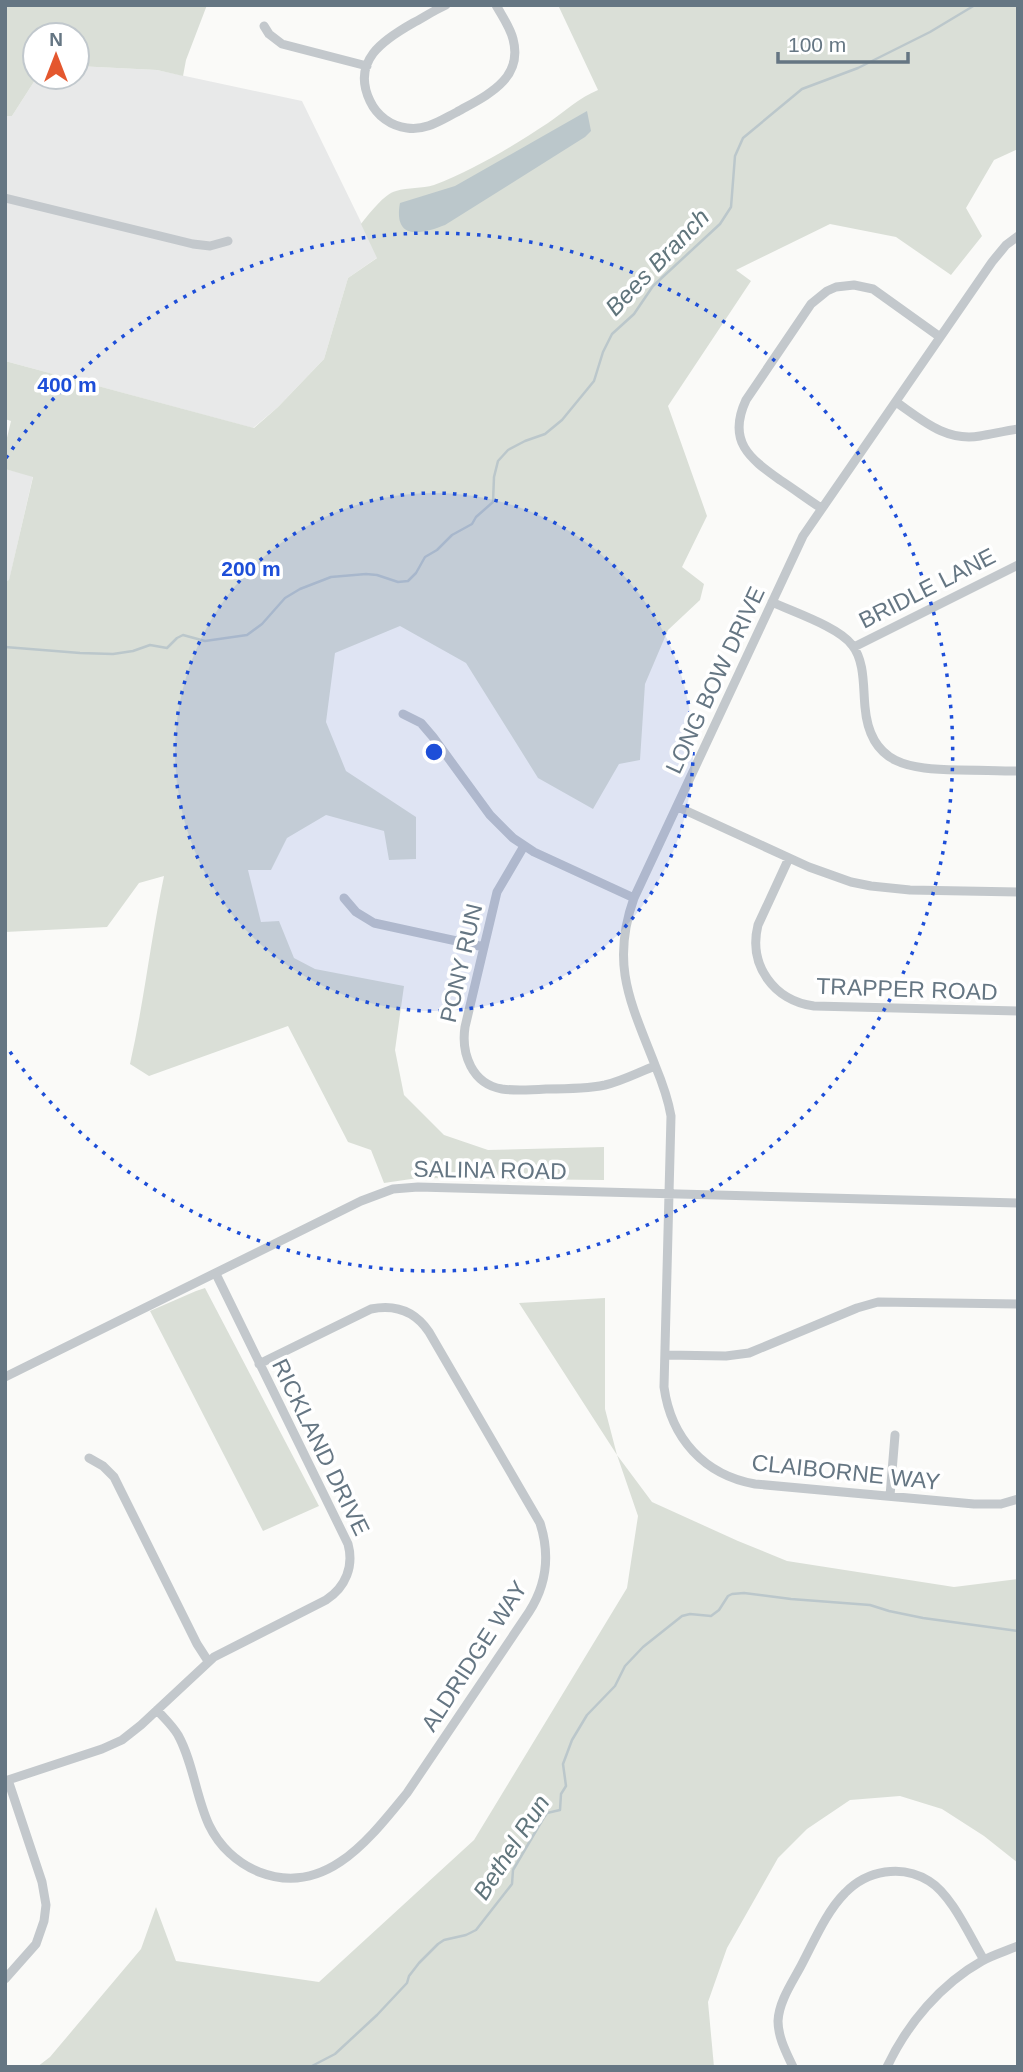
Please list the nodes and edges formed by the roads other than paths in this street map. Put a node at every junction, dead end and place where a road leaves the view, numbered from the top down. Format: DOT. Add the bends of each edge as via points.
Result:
graph roads {
  1 [pos="446,5"];
  2 [pos="496,5"];
  3 [pos="264,26"];
  4 [pos="367,66"];
  5 [pos="5,198"];
  6 [pos="1018,236"];
  7 [pos="228,241"];
  8 [pos="940,337"];
  9 [pos="896,402"];
  10 [pos="1018,429"];
  11 [pos="821,508"];
  12 [pos="1017,568"];
  13 [pos="772,602"];
  14 [pos="854,647"];
  15 [pos="403,714"];
  16 [pos="1018,771"];
  17 [pos="678,807"];
  18 [pos="524,846"];
  19 [pos="789,858"];
  20 [pos="1018,892"];
  21 [pos="344,898"];
  22 [pos="634,898"];
  23 [pos="484,947"];
  24 [pos="1018,1011"];
  25 [pos="655,1066"];
  26 [pos="670,1194"];
  27 [pos="1018,1203"];
  28 [pos="216,1275"];
  29 [pos="1018,1304"];
  30 [pos="666,1355"];
  31 [pos="259,1364"];
  32 [pos="5,1377"];
  33 [pos="895,1435"];
  34 [pos="89,1458"];
  35 [pos="890,1496"];
  36 [pos="1018,1499"];
  37 [pos="208,1661"];
  38 [pos="158,1710"];
  39 [pos="7,1781"];
  40 [pos="1018,1946"];
  41 [pos="984,1960"];
  42 [pos="5,1979"];
  43 [pos="793,2067"];
  44 [pos="887,2067"];
  1 -- 4 [label="street" via="384,40"];
  2 -- 4 [label="street" via="513,39 511,68 495,90 432,125 406,128 383,118 365,88"];
  3 -- 4 [label="street" via="282,44"];
  5 -- 7 [label="street" via="193,244"];
  6 -- 8 [label="street, LONG BOW DRIVE" via="992,262"];
  8 -- 9 [label="street, LONG BOW DRIVE"];
  8 -- 11 [label="street" via="863,286 836,287 811,304 746,400 739,427 751,458"];
  9 -- 10 [label="street" via="951,435 979,437"];
  9 -- 11 [label="street, LONG BOW DRIVE"];
  11 -- 13 [label="street, LONG BOW DRIVE"];
  12 -- 14 [label="street, BRIDLE LANE"];
  13 -- 14 [label="street" via="836,631"];
  13 -- 17 [label="street, LONG BOW DRIVE"];
  14 -- 16 [label="street" via="862,668 869,729 890,757 919,768"];
  15 -- 18 [label="street" via="421,723 490,815"];
  17 -- 19 [label="street"];
  17 -- 22 [label="street, LONG BOW DRIVE"];
  18 -- 22 [label="street"];
  18 -- 23 [label="street, PONY RUN" via="497,892"];
  19 -- 20 [label="street" via="871,886"];
  19 -- 24 [label="street, TRAPPER ROAD" via="755,937 765,976 783,995 814,1006"];
  21 -- 23 [label="street" via="374,923"];
  22 -- 25 [label="street, LONG BOW DRIVE" via="623,940 624,976"];
  23 -- 25 [label="street, PONY RUN" via="463,1045 472,1070 486,1082 500,1089 588,1088"];
  25 -- 26 [label="street, LONG BOW DRIVE" via="671,1116"];
  26 -- 27 [label="street, SALINA ROAD"];
  26 -- 28 [label="street, SALINA ROAD" via="393,1189"];
  26 -- 30 [label="street, CLAIBORNE WAY"];
  28 -- 31 [label="street, RICKLAND DRIVE"];
  28 -- 32 [label="street, SALINA ROAD"];
  29 -- 30 [label="street" via="878,1301 749,1353"];
  30 -- 35 [label="street, CLAIBORNE WAY" via="664,1387 671,1418 688,1447 707,1465 729,1478 755,1484"];
  31 -- 37 [label="street, RICKLAND DRIVE" via="346,1538 350,1564 343,1584 331,1597"];
  31 -- 38 [label="street, ALDRIDGE WAY" via="371,1309 391,1307 414,1314 429,1332 540,1522 547,1556 543,1583 529,1612 407,1793 354,1852 321,1873 274,1877 228,1852 208,1822 179,1737"];
  33 -- 35 [label="street"];
  34 -- 37 [label="street" via="114,1477"];
  35 -- 36 [label="street, CLAIBORNE WAY" via="988,1505"];
  37 -- 38 [label="street, RICKLAND DRIVE"];
  38 -- 39 [label="street, RICKLAND DRIVE" via="114,1744"];
  39 -- 42 [label="street" via="46,1905 36,1944"];
  40 -- 41 [label="street"];
  41 -- 43 [label="street" via="950,1903 928,1880 898,1871 872,1875 845,1893 835,1906 782,2003 779,2029"];
  41 -- 44 [label="street" via="924,2010"];
}
